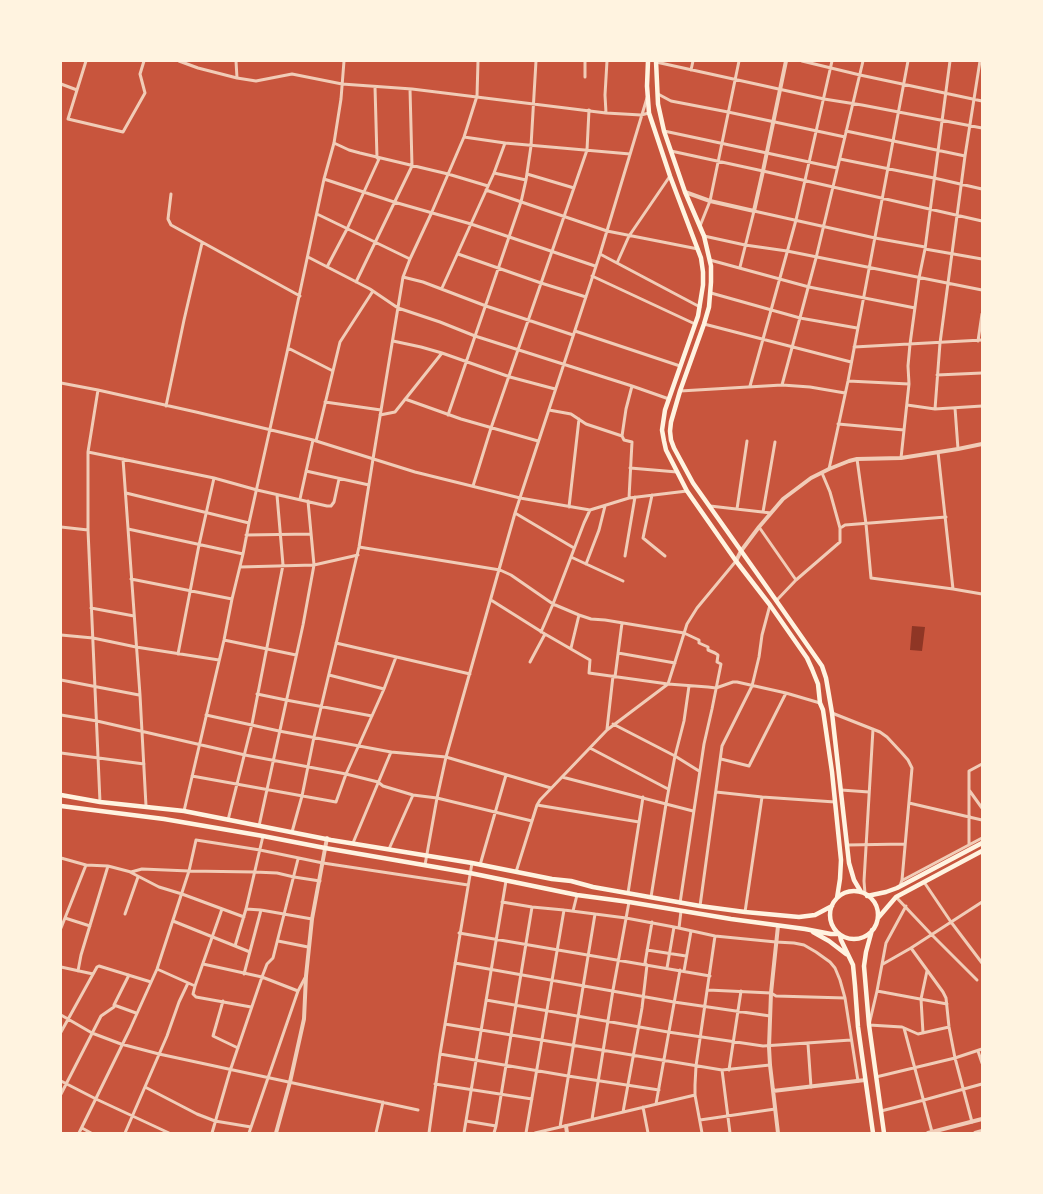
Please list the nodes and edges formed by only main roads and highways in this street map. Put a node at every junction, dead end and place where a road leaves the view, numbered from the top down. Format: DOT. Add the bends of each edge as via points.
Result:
graph roads {
  1 [pos="648,61"];
  2 [pos="656,62"];
  3 [pos="657,94"];
  4 [pos="647,98"];
  5 [pos="658,104"];
  6 [pos="649,113"];
  7 [pos="61,795"];
  8 [pos="61,806"];
  9 [pos="982,843"];
  10 [pos="982,851"];
  11 [pos="864,894"];
  12 [pos="837,898"];
  13 [pos="832,906"];
  14 [pos="877,919"];
  15 [pos="805,929"];
  16 [pos="872,930"];
  17 [pos="839,934"];
  18 [pos="850,958"];
  19 [pos="873,1133"];
  20 [pos="884,1133"];
  1 -- 4 [label="main road"];
  2 -- 3 [label="main road"];
  3 -- 4 [label="main road"];
  3 -- 5 [label="main road"];
  4 -- 6 [label="main road"];
  5 -- 6 [label="main road"];
  5 -- 11 [label="main road" via="664,132 704,236 711,293 671,422 671,440 694,484 822,666 832,714 846,845 851,872"];
  6 -- 12 [label="main road" via="702,258 703,272 700,307 665,410 662,430 666,450 687,490 807,658 818,684 841,860"];
  7 -- 13 [label="main road" via="184,811 700,906 786,916 819,913"];
  8 -- 15 [label="main road" via="164,819 576,895"];
  9 -- 11 [label="main road" via="886,892"];
  10 -- 14 [label="main road" via="896,897"];
  11 -- 12 [label="main road" via="848,892"];
  11 -- 14 [label="main road" via="876,906"];
  12 -- 13 [label="main road"];
  13 -- 17 [label="main road" via="831,924"];
  14 -- 16 [label="main road"];
  15 -- 17 [label="main road"];
  15 -- 18 [label="main road" via="829,941"];
  16 -- 17 [label="main road" via="853,939"];
  16 -- 20 [label="main road" via="864,966"];
  17 -- 18 [label="main road"];
  18 -- 19 [label="main road"];
}
